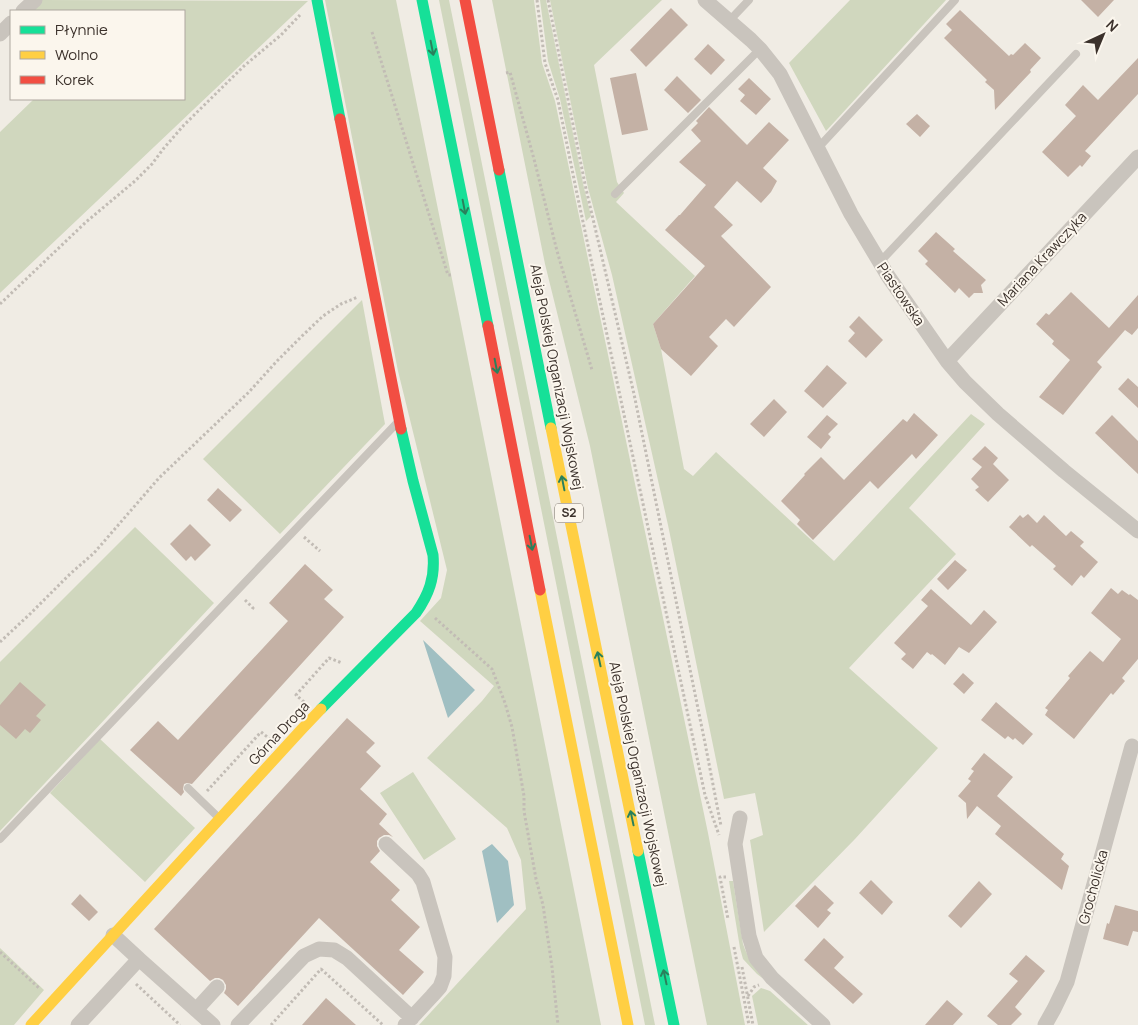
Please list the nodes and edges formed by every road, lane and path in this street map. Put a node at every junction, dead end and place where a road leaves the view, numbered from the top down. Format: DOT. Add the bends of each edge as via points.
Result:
graph roads {
  1 [pos="35,0"];
  2 [pos="422,0"];
  3 [pos="466,0"];
  4 [pos="537,0"];
  5 [pos="548,0"];
  6 [pos="705,0"];
  7 [pos="749,0"];
  8 [pos="955,0"];
  9 [pos="317,3"];
  10 [pos="24,10"];
  11 [pos="725,16"];
  12 [pos="10,24"];
  13 [pos="372,32"];
  14 [pos="0,34"];
  15 [pos="760,49"];
  16 [pos="1076,54"];
  17 [pos="506,73"];
  18 [pos="818,148"];
  19 [pos="1138,156"];
  20 [pos="616,194"];
  21 [pos="879,262"];
  22 [pos="452,274"];
  23 [pos="376,294"];
  24 [pos="0,304"];
  25 [pos="947,361"];
  26 [pos="592,370"];
  27 [pos="399,420"];
  28 [pos="1138,531"];
  29 [pos="421,605"];
  30 [pos="0,642"];
  31 [pos="343,664"];
  32 [pos="306,704"];
  33 [pos="268,738"];
  34 [pos="1132,746"];
  35 [pos="188,788"];
  36 [pos="207,791"];
  37 [pos="220,818"];
  38 [pos="740,818"];
  39 [pos="0,839"];
  40 [pos="386,844"];
  41 [pos="731,876"];
  42 [pos="726,877"];
  43 [pos="727,884"];
  44 [pos="729,900"];
  45 [pos="732,917"];
  46 [pos="729,923"];
  47 [pos="113,935"];
  48 [pos="733,942"];
  49 [pos="737,943"];
  50 [pos="0,952"];
  51 [pos="139,959"];
  52 [pos="125,974"];
  53 [pos="765,984"];
  54 [pos="217,987"];
  55 [pos="747,997"];
  56 [pos="53,1001"];
  57 [pos="196,1010"];
  58 [pos="408,1021"];
  59 [pos="31,1025"];
  60 [pos="78,1025"];
  61 [pos="180,1025"];
  62 [pos="213,1025"];
  63 [pos="238,1025"];
  64 [pos="271,1025"];
  65 [pos="383,1025"];
  66 [pos="558,1025"];
  67 [pos="628,1025"];
  68 [pos="674,1025"];
  69 [pos="751,1025"];
  70 [pos="823,1025"];
  71 [pos="1045,1025"];
  1 -- 10 [label="street"];
  2 -- 67 [label="main road, one-way"];
  68 -- 3 [label="main road, Aleja Polskiej Organizacji Wojskowej / S2, one-way"];
  4 -- 5 [label="path" via="545,64 559,106 705,795 722,838 706,743 634,394 586,188"];
  6 -- 11 [label="street, Piastowska"];
  7 -- 11 [label="lane"];
  8 -- 18 [label="lane"];
  9 -- 23 [label="main road, Górna Droga"];
  9 -- 24 [label="path" via="244,66 184,125 135,181 79,228"];
  11 -- 15 [label="street, Piastowska"];
  12 -- 14 [label="street"];
  13 -- 22 [label="path" via="448,276"];
  15 -- 18 [label="street, Piastowska" via="780,74"];
  15 -- 20 [label="lane"];
  16 -- 21 [label="lane"];
  17 -- 26 [label="path" via="510,72"];
  18 -- 21 [label="street, Piastowska"];
  19 -- 25 [label="street, Mariana Krawczyka"];
  21 -- 25 [label="street, Piastowska"];
  23 -- 27 [label="main road, Górna Droga"];
  23 -- 30 [label="path" via="341,304 322,316 159,478 94,553"];
  25 -- 28 [label="street, Piastowska" via="998,414"];
  27 -- 29 [label="main road, Górna Droga" via="433,555 432,579"];
  27 -- 39 [label="lane"];
  29 -- 37 [label="main road, Górna Droga"];
  29 -- 66 [label="path" via="492,669 505,703 512,726 524,811 544,913"];
  31 -- 32 [label="path" via="329,658 296,695"];
  33 -- 36 [label="path" via="262,732"];
  34 -- 71 [label="street, Grocholicka" via="1067,982"];
  35 -- 37 [label="lane"];
  37 -- 47 [label="main road, Górna Droga"];
  38 -- 70 [label="street" via="735,844 749,936 756,958 772,978"];
  40 -- 58 [label="street" via="423,882 445,957 440,987"];
  41 -- 42 [label="path"];
  42 -- 43 [label="path"];
  42 -- 46 [label="path" via="720,877"];
  44 -- 45 [label="path"];
  47 -- 51 [label="street"];
  47 -- 56 [label="main road, Górna Droga"];
  48 -- 69 [label="path"];
  49 -- 55 [label="path"];
  50 -- 56 [label="path"];
  51 -- 52 [label="street"];
  51 -- 57 [label="street"];
  52 -- 60 [label="street"];
  52 -- 61 [label="path"];
  53 -- 55 [label="path" via="754,987"];
  54 -- 57 [label="street"];
  55 -- 69 [label="path"];
  56 -- 59 [label="main road, Górna Droga"];
  57 -- 62 [label="street"];
  58 -- 63 [label="street" via="347,958 334,950 318,949 304,956"];
  64 -- 65 [label="path" via="321,969"];
}
